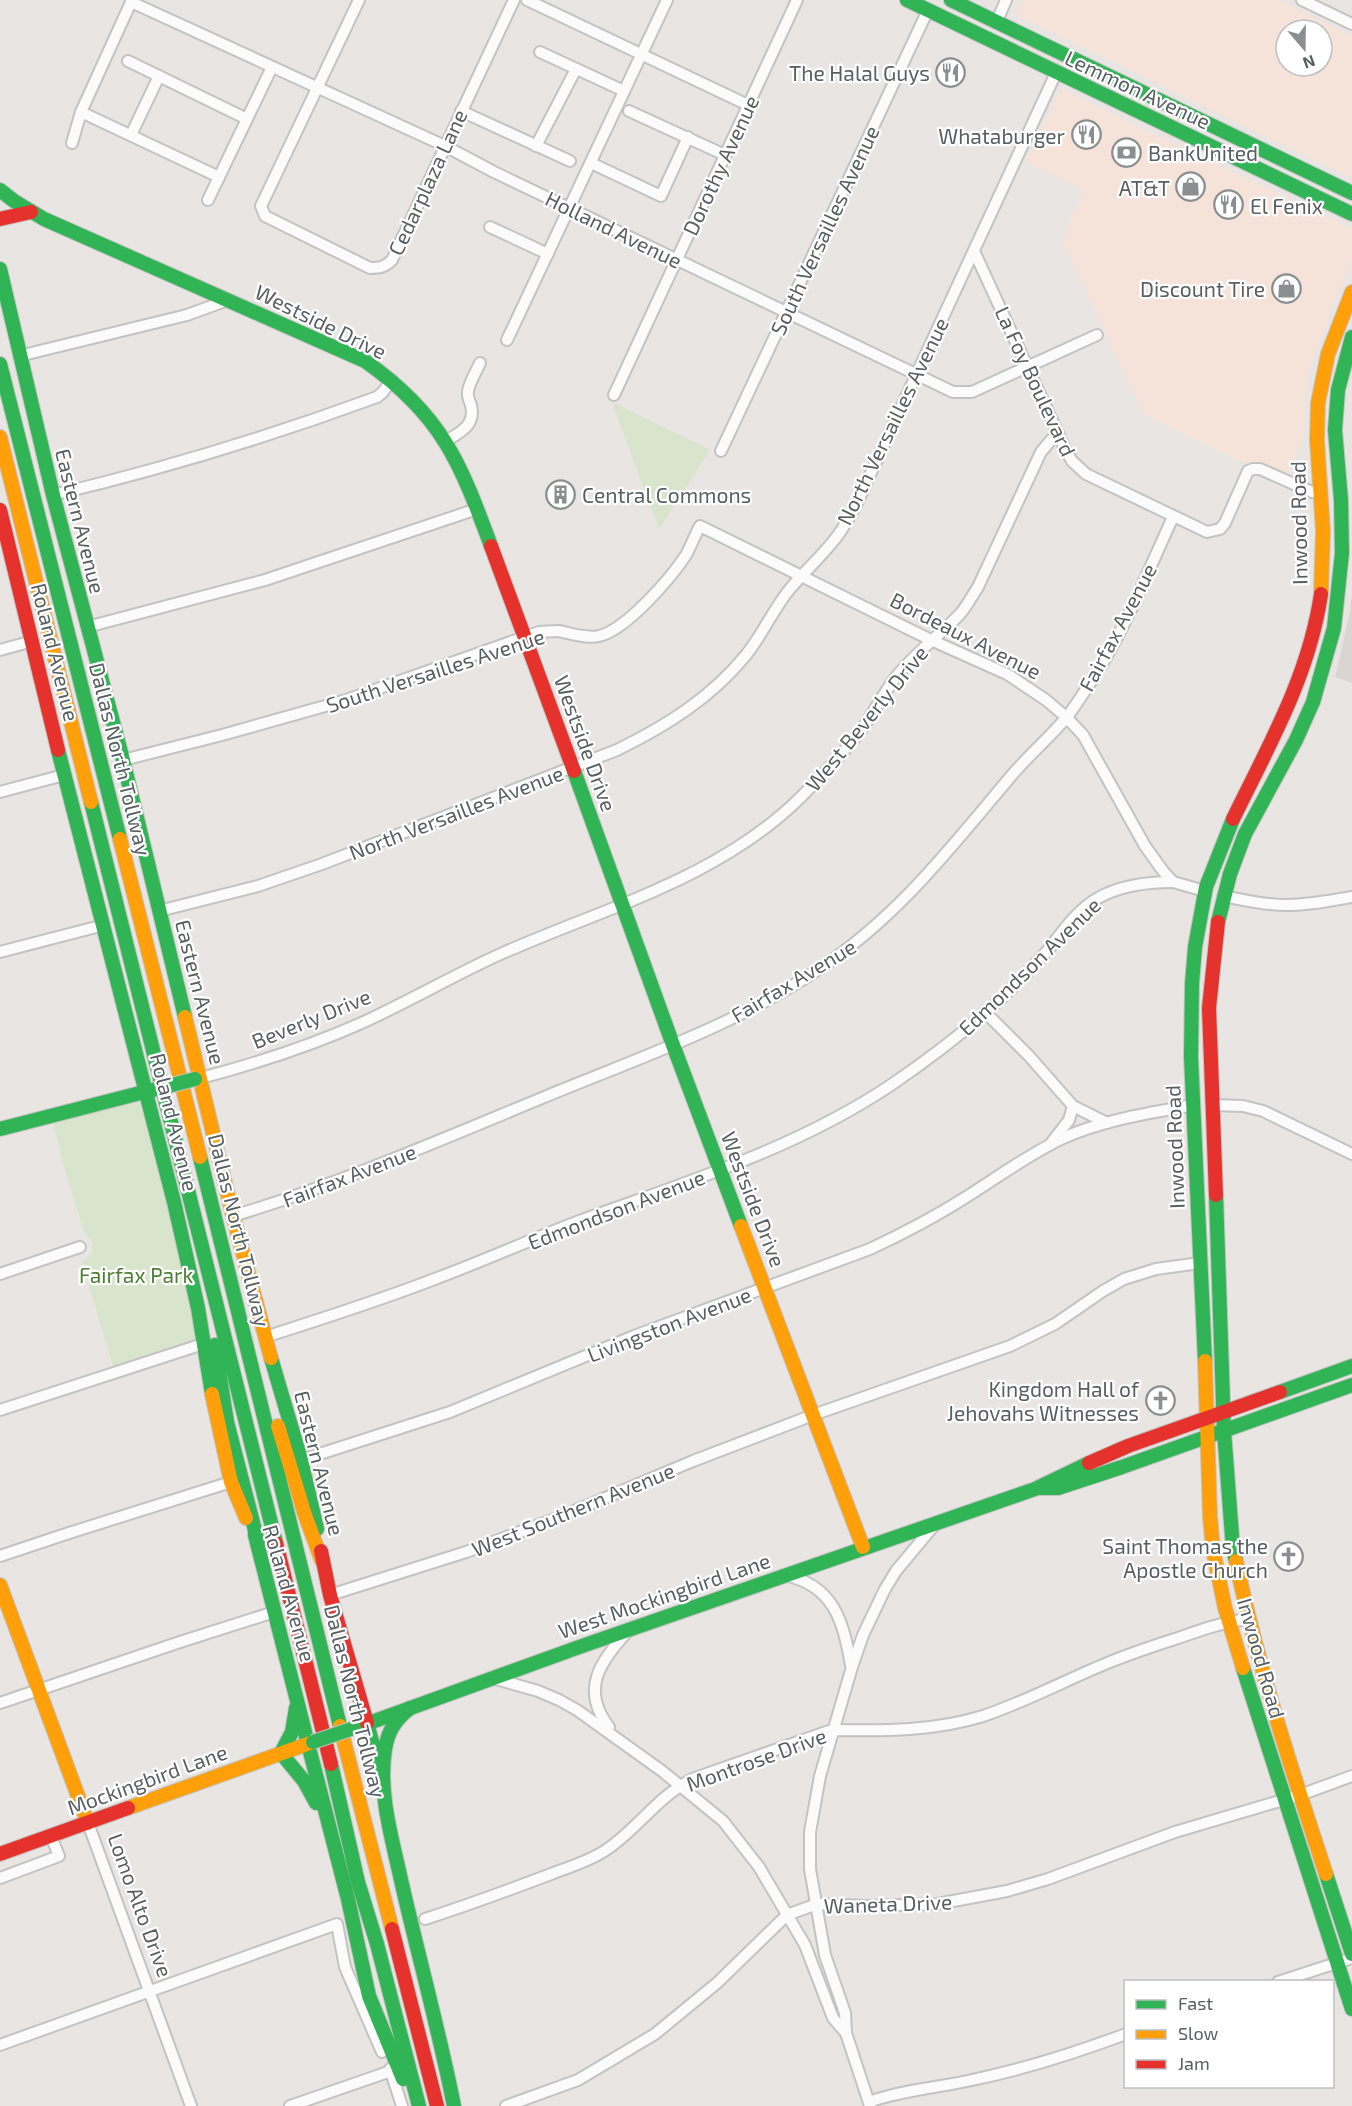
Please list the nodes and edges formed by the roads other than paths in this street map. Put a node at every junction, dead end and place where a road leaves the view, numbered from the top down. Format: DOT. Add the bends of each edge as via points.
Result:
graph roads {
  1 [pos="359,0"];
  2 [pos="514,0"];
  3 [pos="527,0"];
  4 [pos="667,0"];
  5 [pos="797,0"];
  6 [pos="907,0"];
  7 [pos="951,0"];
  8 [pos="1006,0"];
  9 [pos="1302,0"];
  10 [pos="1330,0"];
  11 [pos="132,1"];
  12 [pos="931,5"];
  13 [pos="1325,11"];
  14 [pos="997,21"];
  15 [pos="1352,24"];
  16 [pos="988,39"];
  17 [pos="540,52"];
  18 [pos="641,55"];
  19 [pos="1065,55"];
  20 [pos="128,61"];
  21 [pos="272,67"];
  22 [pos="576,69"];
  23 [pos="1056,73"];
  24 [pos="159,76"];
  25 [pos="318,88"];
  26 [pos="624,91"];
  27 [pos="748,105"];
  28 [pos="461,111"];
  29 [pos="629,111"];
  30 [pos="81,112"];
  31 [pos="247,119"];
  32 [pos="131,135"];
  33 [pos="1231,135"];
  34 [pos="688,137"];
  35 [pos="72,143"];
  36 [pos="444,146"];
  37 [pos="536,146"];
  38 [pos="1222,152"];
  39 [pos="725,155"];
  40 [pos="570,161"];
  41 [pos="1287,162"];
  42 [pos="591,163"];
  43 [pos="219,177"];
  44 [pos="1280,179"];
  45 [pos="0,190"];
  46 [pos="1352,193"];
  47 [pos="208,200"];
  48 [pos="570,207"];
  49 [pos="31,212"];
  50 [pos="1352,214"];
  51 [pos="0,219"];
  52 [pos="490,227"];
  53 [pos="974,250"];
  54 [pos="548,254"];
  55 [pos="676,259"];
  56 [pos="0,269"];
  57 [pos="1352,292"];
  58 [pos="228,300"];
  59 [pos="786,313"];
  60 [pos="1097,335"];
  61 [pos="1352,337"];
  62 [pos="507,340"];
  63 [pos="19,356"];
  64 [pos="480,363"];
  65 [pos="0,364"];
  66 [pos="1028,368"];
  67 [pos="916,374"];
  68 [pos="392,380"];
  69 [pos="1321,386"];
  70 [pos="1338,390"];
  71 [pos="614,395"];
  72 [pos="1059,435"];
  73 [pos="0,437"];
  74 [pos="446,441"];
  75 [pos="721,451"];
  76 [pos="52,495"];
  77 [pos="1321,496"];
  78 [pos="1341,500"];
  79 [pos="477,509"];
  80 [pos="0,510"];
  81 [pos="1173,517"];
  82 [pos="700,526"];
  83 [pos="801,576"];
  84 [pos="1321,593"];
  85 [pos="1339,595"];
  86 [pos="87,627"];
  87 [pos="524,637"];
  88 [pos="931,640"];
  89 [pos="33,641"];
  90 [pos="0,650"];
  91 [pos="1066,717"];
  92 [pos="123,759"];
  93 [pos="572,767"];
  94 [pos="64,775"];
  95 [pos="0,792"];
  96 [pos="1212,869"];
  97 [pos="1173,882"];
  98 [pos="1206,891"];
  99 [pos="1223,896"];
  100 [pos="1352,897"];
  101 [pos="623,904"];
  102 [pos="159,911"];
  103 [pos="1220,911"];
  104 [pos="104,925"];
  105 [pos="0,952"];
  106 [pos="985,1012"];
  107 [pos="673,1045"];
  108 [pos="198,1079"];
  109 [pos="149,1091"];
  110 [pos="1194,1105"];
  111 [pos="1213,1105"];
  112 [pos="1073,1107"];
  113 [pos="1107,1123"];
  114 [pos="0,1128"];
  115 [pos="1049,1145"];
  116 [pos="1352,1154"];
  117 [pos="720,1170"];
  118 [pos="233,1216"];
  119 [pos="80,1247"];
  120 [pos="1200,1263"];
  121 [pos="206,1268"];
  122 [pos="0,1274"];
  123 [pos="765,1287"];
  124 [pos="244,1331"];
  125 [pos="265,1337"];
  126 [pos="203,1344"];
  127 [pos="1352,1366"];
  128 [pos="1352,1385"];
  129 [pos="0,1410"];
  130 [pos="1224,1411"];
  131 [pos="813,1415"];
  132 [pos="1208,1417"];
  133 [pos="1224,1431"];
  134 [pos="1208,1436"];
  135 [pos="301,1460"];
  136 [pos="231,1482"];
  137 [pos="1035,1489"];
  138 [pos="936,1522"];
  139 [pos="258,1542"];
  140 [pos="863,1547"];
  141 [pos="0,1556"];
  142 [pos="322,1561"];
  143 [pos="784,1575"];
  144 [pos="0,1585"];
  145 [pos="330,1595"];
  146 [pos="274,1612"];
  147 [pos="1248,1619"];
  148 [pos="1228,1621"];
  149 [pos="629,1630"];
  150 [pos="852,1667"];
  151 [pos="491,1678"];
  152 [pos="38,1690"];
  153 [pos="297,1697"];
  154 [pos="0,1703"];
  155 [pos="410,1708"];
  156 [pos="360,1726"];
  157 [pos="835,1730"];
  158 [pos="616,1737"];
  159 [pos="311,1743"];
  160 [pos="281,1753"];
  161 [pos="1352,1776"];
  162 [pos="680,1785"];
  163 [pos="385,1787"];
  164 [pos="1300,1795"];
  165 [pos="1282,1799"];
  166 [pos="88,1823"];
  167 [pos="329,1828"];
  168 [pos="51,1836"];
  169 [pos="0,1854"];
  170 [pos="0,1878"];
  171 [pos="817,1904"];
  172 [pos="787,1915"];
  173 [pos="425,1919"];
  174 [pos="1352,1956"];
  175 [pos="1337,1963"];
  176 [pos="1284,1980"];
  177 [pos="150,1991"];
  178 [pos="1352,2009"];
  179 [pos="846,2033"];
  180 [pos="1124,2034"];
  181 [pos="0,2045"];
  182 [pos="391,2071"];
  183 [pos="870,2104"];
  184 [pos="191,2106"];
  185 [pos="290,2106"];
  186 [pos="402,2106"];
  187 [pos="417,2106"];
  188 [pos="437,2106"];
  189 [pos="454,2106"];
  190 [pos="506,2106"];
  1 -- 25 [label="street"];
  2 -- 28 [label="street, Cedarplaza Lane"];
  3 -- 18 [label="street"];
  4 -- 18 [label="street"];
  5 -- 27 [label="street, Dorothy Avenue"];
  6 -- 12 [label="main road, Lemmon Avenue"];
  7 -- 14 [label="main road, Lemmon Avenue"];
  8 -- 14 [label="street"];
  9 -- 13 [label="street"];
  10 -- 13 [label="street"];
  11 -- 21 [label="street, Holland Avenue"];
  11 -- 30 [label="street"];
  12 -- 16 [label="main road, Lemmon Avenue"];
  12 -- 59 [label="street, South Versailles Avenue"];
  13 -- 15 [label="street"];
  14 -- 16 [label="main road"];
  14 -- 19 [label="main road, Lemmon Avenue"];
  16 -- 23 [label="main road, Lemmon Avenue"];
  17 -- 22 [label="street"];
  18 -- 26 [label="street"];
  18 -- 27 [label="street"];
  19 -- 23 [label="main road"];
  19 -- 33 [label="main road, Lemmon Avenue"];
  20 -- 24 [label="street"];
  21 -- 25 [label="street, Holland Avenue"];
  21 -- 31 [label="street"];
  22 -- 26 [label="street"];
  22 -- 37 [label="street"];
  23 -- 38 [label="main road, Lemmon Avenue"];
  23 -- 53 [label="street, North Versailles Avenue"];
  24 -- 31 [label="street"];
  24 -- 32 [label="street"];
  25 -- 36 [label="street, Holland Avenue"];
  25 -- 36 [label="street, Cedarplaza Lane" via="261,206 265,216 370,268 386,266 392,260"];
  26 -- 42 [label="street"];
  27 -- 39 [label="street, Dorothy Avenue"];
  28 -- 36 [label="street, Cedarplaza Lane"];
  28 -- 37 [label="street"];
  29 -- 34 [label="street"];
  30 -- 32 [label="street"];
  30 -- 35 [label="street"];
  31 -- 43 [label="street"];
  32 -- 43 [label="street"];
  33 -- 38 [label="main road"];
  33 -- 41 [label="main road, Lemmon Avenue"];
  34 -- 39 [label="street"];
  34 -- 42 [label="street" via="661,196"];
  36 -- 48 [label="street, Holland Avenue"];
  37 -- 40 [label="street"];
  38 -- 44 [label="main road, Lemmon Avenue"];
  39 -- 55 [label="street, Dorothy Avenue"];
  41 -- 44 [label="main road"];
  41 -- 46 [label="main road, Lemmon Avenue"];
  42 -- 48 [label="street"];
  43 -- 47 [label="street"];
  44 -- 50 [label="main road, Lemmon Avenue"];
  45 -- 49 [label="main road, Westside Drive"];
  48 -- 54 [label="street"];
  48 -- 55 [label="street, Holland Avenue"];
  49 -- 51 [label="main road"];
  49 -- 58 [label="main road, Westside Drive"];
  52 -- 54 [label="street"];
  53 -- 66 [label="street, La Foy Boulevard"];
  53 -- 67 [label="street, North Versailles Avenue"];
  54 -- 62 [label="street"];
  55 -- 59 [label="street, Holland Avenue"];
  55 -- 71 [label="street, Dorothy Avenue"];
  56 -- 63 [label="main road, Eastern Avenue"];
  57 -- 69 [label="main road, Inwood Road" via="1331,345"];
  58 -- 63 [label="street" via="188,315"];
  58 -- 68 [label="main road, Westside Drive" via="365,361"];
  59 -- 67 [label="street, Holland Avenue"];
  59 -- 75 [label="street, South Versailles Avenue"];
  60 -- 66 [label="street, Holland Avenue"];
  61 -- 70 [label="main road, Inwood Road"];
  63 -- 76 [label="main road, Eastern Avenue"];
  64 -- 74 [label="street" via="468,389 472,417 469,425"];
  65 -- 124 [label="main road, Dallas North Tollway"];
  66 -- 67 [label="street, Holland Avenue" via="963,394"];
  66 -- 72 [label="street, La Foy Boulevard"];
  67 -- 83 [label="street, North Versailles Avenue" via="852,513"];
  68 -- 74 [label="main road, Westside Drive" via="419,404"];
  68 -- 76 [label="street" via="377,397 318,419 190,460"];
  69 -- 70 [label="main road"];
  69 -- 77 [label="main road, Inwood Road" via="1316,432"];
  70 -- 78 [label="main road, Inwood Road" via="1335,443"];
  72 -- 81 [label="street, La Foy Boulevard" via="1072,460 1086,474"];
  72 -- 88 [label="street, West Beverly Drive" via="1041,452 968,603"];
  73 -- 121 [label="main road, Dallas North Tollway"];
  74 -- 79 [label="main road, Westside Drive"];
  76 -- 86 [label="main road, Eastern Avenue"];
  77 -- 78 [label="main road"];
  77 -- 81 [label="street, La Foy Boulevard" via="1253,469 1248,471 1220,529 1207,532"];
  77 -- 84 [label="main road, Inwood Road"];
  78 -- 85 [label="main road, Inwood Road"];
  79 -- 86 [label="street" via="265,580"];
  79 -- 87 [label="main road, Westside Drive"];
  80 -- 89 [label="main road, Roland Avenue"];
  81 -- 91 [label="street, Fairfax Avenue" via="1114,642"];
  82 -- 83 [label="street, Bordeaux Avenue"];
  82 -- 87 [label="street, South Versailles Avenue" via="668,579 623,624 596,637 554,631"];
  83 -- 88 [label="street, Bordeaux Avenue"];
  83 -- 93 [label="street, North Versailles Avenue" via="747,654 705,697 648,735"];
  84 -- 85 [label="main road"];
  84 -- 96 [label="main road, Inwood Road" via="1296,689"];
  85 -- 99 [label="main road, Inwood Road" via="1313,702 1245,834"];
  86 -- 92 [label="main road, Eastern Avenue"];
  87 -- 92 [label="street, South Versailles Avenue" via="343,701"];
  87 -- 93 [label="main road, Westside Drive"];
  88 -- 91 [label="street, Bordeaux Avenue" via="1007,674"];
  88 -- 101 [label="street, West Beverly Drive" via="895,678 862,729 827,770 776,819 690,875"];
  89 -- 90 [label="street"];
  89 -- 94 [label="main road, Roland Avenue"];
  91 -- 97 [label="street, Bordeaux Avenue" via="1083,735 1145,846"];
  91 -- 107 [label="street, Fairfax Avenue" via="916,889 870,932 780,993"];
  92 -- 102 [label="main road, Eastern Avenue"];
  93 -- 101 [label="main road, Westside Drive"];
  93 -- 102 [label="street, North Versailles Avenue" via="322,864 258,886"];
  94 -- 95 [label="street"];
  94 -- 104 [label="main road, Roland Avenue"];
  96 -- 98 [label="main road, Inwood Road"];
  96 -- 99 [label="main road"];
  97 -- 98 [label="street"];
  97 -- 106 [label="street, Edmondson Avenue" via="1134,885 1105,894 1088,905"];
  98 -- 103 [label="main road"];
  98 -- 110 [label="main road, Inwood Road" via="1191,984"];
  99 -- 100 [label="street" via="1285,905"];
  99 -- 103 [label="main road, Inwood Road"];
  101 -- 107 [label="main road, Westside Drive"];
  101 -- 108 [label="street, Beverly Drive" via="533,939 324,1039"];
  102 -- 108 [label="main road, Eastern Avenue"];
  103 -- 111 [label="main road, Inwood Road" via="1210,987"];
  104 -- 105 [label="street"];
  104 -- 109 [label="main road, Roland Avenue"];
  106 -- 112 [label="street"];
  106 -- 117 [label="street, Edmondson Avenue" via="934,1054 861,1104 784,1144"];
  107 -- 117 [label="main road, Westside Drive"];
  107 -- 118 [label="street, Fairfax Avenue" via="364,1171"];
  108 -- 109 [label="main road, Beverly Drive, bridge"];
  108 -- 118 [label="main road, Eastern Avenue"];
  109 -- 114 [label="main road, Beverly Drive"];
  109 -- 126 [label="main road, Roland Avenue"];
  110 -- 111 [label="main road"];
  110 -- 113 [label="street, Livingston Avenue"];
  110 -- 120 [label="main road, Inwood Road"];
  111 -- 116 [label="street" via="1263,1111"];
  111 -- 130 [label="main road, Inwood Road"];
  112 -- 113 [label="street"];
  112 -- 115 [label="street" via="1069,1120"];
  113 -- 115 [label="street, Livingston Avenue"];
  115 -- 123 [label="street, Livingston Avenue" via="899,1235"];
  117 -- 123 [label="main road, Westside Drive"];
  117 -- 125 [label="street, Edmondson Avenue" via="432,1280"];
  118 -- 125 [label="main road, Eastern Avenue"];
  119 -- 122 [label="street"];
  120 -- 131 [label="street, West Southern Avenue" via="1156,1269 1124,1279 1010,1346"];
  120 -- 132 [label="main road, Inwood Road"];
  121 -- 139 [label="main road" via="227,1422"];
  121 -- 187 [label="main road, Dallas North Tollway"];
  123 -- 131 [label="main road, Westside Drive"];
  123 -- 135 [label="street, Livingston Avenue" via="450,1412"];
  124 -- 142 [label="main road"];
  124 -- 188 [label="main road, Dallas North Tollway"];
  125 -- 135 [label="main road, Eastern Avenue"];
  126 -- 129 [label="street"];
  126 -- 136 [label="main road, Roland Avenue"];
  127 -- 130 [label="main road, West Mockingbird Lane"];
  128 -- 133 [label="main road, West Mockingbird Lane"];
  130 -- 132 [label="main road, West Mockingbird Lane"];
  130 -- 133 [label="main road, Inwood Road"];
  131 -- 140 [label="main road, Westside Drive"];
  131 -- 145 [label="street, West Southern Avenue" via="560,1517"];
  132 -- 134 [label="main road, Inwood Road"];
  132 -- 137 [label="main road, West Mockingbird Lane" via="1107,1455"];
  133 -- 134 [label="main road, West Mockingbird Lane"];
  133 -- 147 [label="main road, Inwood Road" via="1233,1549"];
  134 -- 137 [label="main road, West Mockingbird Lane" via="1058,1488"];
  134 -- 148 [label="main road, Inwood Road" via="1213,1551"];
  135 -- 142 [label="main road, Eastern Avenue"];
  136 -- 139 [label="main road, Roland Avenue"];
  136 -- 141 [label="street"];
  137 -- 138 [label="main road, West Mockingbird Lane"];
  138 -- 140 [label="main road, West Mockingbird Lane"];
  138 -- 150 [label="street" via="885,1589"];
  139 -- 146 [label="main road, Roland Avenue"];
  140 -- 143 [label="main road, West Mockingbird Lane"];
  142 -- 145 [label="main road, Eastern Avenue"];
  143 -- 149 [label="main road, West Mockingbird Lane"];
  143 -- 150 [label="street" via="804,1580 830,1600 846,1635"];
  144 -- 152 [label="main road, Lomo Alto Drive"];
  145 -- 156 [label="main road, Eastern Avenue"];
  146 -- 152 [label="street"];
  146 -- 153 [label="main road, Roland Avenue"];
  147 -- 148 [label="street, Montrose Drive"];
  147 -- 164 [label="main road, Inwood Road"];
  148 -- 157 [label="street, Montrose Drive" via="1105,1664 982,1716 899,1731"];
  148 -- 165 [label="main road, Inwood Road"];
  149 -- 151 [label="main road, West Mockingbird Lane"];
  149 -- 158 [label="street" via="603,1660 595,1685 598,1711"];
  150 -- 157 [label="street"];
  151 -- 155 [label="main road, West Mockingbird Lane"];
  151 -- 158 [label="street" via="559,1700"];
  152 -- 154 [label="street"];
  152 -- 166 [label="main road, Lomo Alto Drive"];
  153 -- 159 [label="main road, Roland Avenue"];
  153 -- 160 [label="main road" via="294,1732"];
  155 -- 156 [label="main road, West Mockingbird Lane"];
  155 -- 163 [label="main road" via="390,1731"];
  156 -- 159 [label="main road, West Mockingbird Lane, bridge"];
  156 -- 163 [label="main road, Eastern Avenue"];
  157 -- 162 [label="street, Montrose Drive"];
  157 -- 171 [label="street" via="820,1776 810,1832 810,1869"];
  158 -- 162 [label="street"];
  159 -- 160 [label="main road, Mockingbird Lane"];
  159 -- 167 [label="main road, Roland Avenue"];
  160 -- 166 [label="main road, Mockingbird Lane"];
  160 -- 167 [label="main road" via="304,1782"];
  161 -- 164 [label="street, Waneta Drive"];
  162 -- 172 [label="street" via="731,1830 759,1867"];
  162 -- 173 [label="street, Montrose Drive" via="598,1855"];
  163 -- 189 [label="main road" via="387,1820"];
  164 -- 165 [label="street, Waneta Drive"];
  164 -- 174 [label="main road, Inwood Road"];
  165 -- 171 [label="street, Waneta Drive" via="998,1893 937,1904"];
  165 -- 175 [label="main road, Inwood Road"];
  166 -- 168 [label="main road, Mockingbird Lane"];
  166 -- 177 [label="street, Lomo Alto Drive"];
  167 -- 187 [label="main road" via="369,1996"];
  168 -- 169 [label="main road, Mockingbird Lane"];
  168 -- 170 [label="street" via="59,1857"];
  171 -- 172 [label="street, Waneta Drive"];
  171 -- 179 [label="street" via="825,1955 845,2013"];
  172 -- 179 [label="street" via="812,1960 833,2018"];
  172 -- 190 [label="street, Waneta Drive" via="717,1983 655,2034 578,2080"];
  174 -- 175 [label="street"];
  175 -- 176 [label="street"];
  175 -- 178 [label="main road, Inwood Road"];
  177 -- 181 [label="street"];
  177 -- 182 [label="street" via="337,1924 345,1967"];
  177 -- 184 [label="street, Lomo Alto Drive"];
  179 -- 183 [label="street"];
  180 -- 183 [label="street" via="1019,2070 890,2094"];
  182 -- 185 [label="street"];
  182 -- 186 [label="street"];
}
